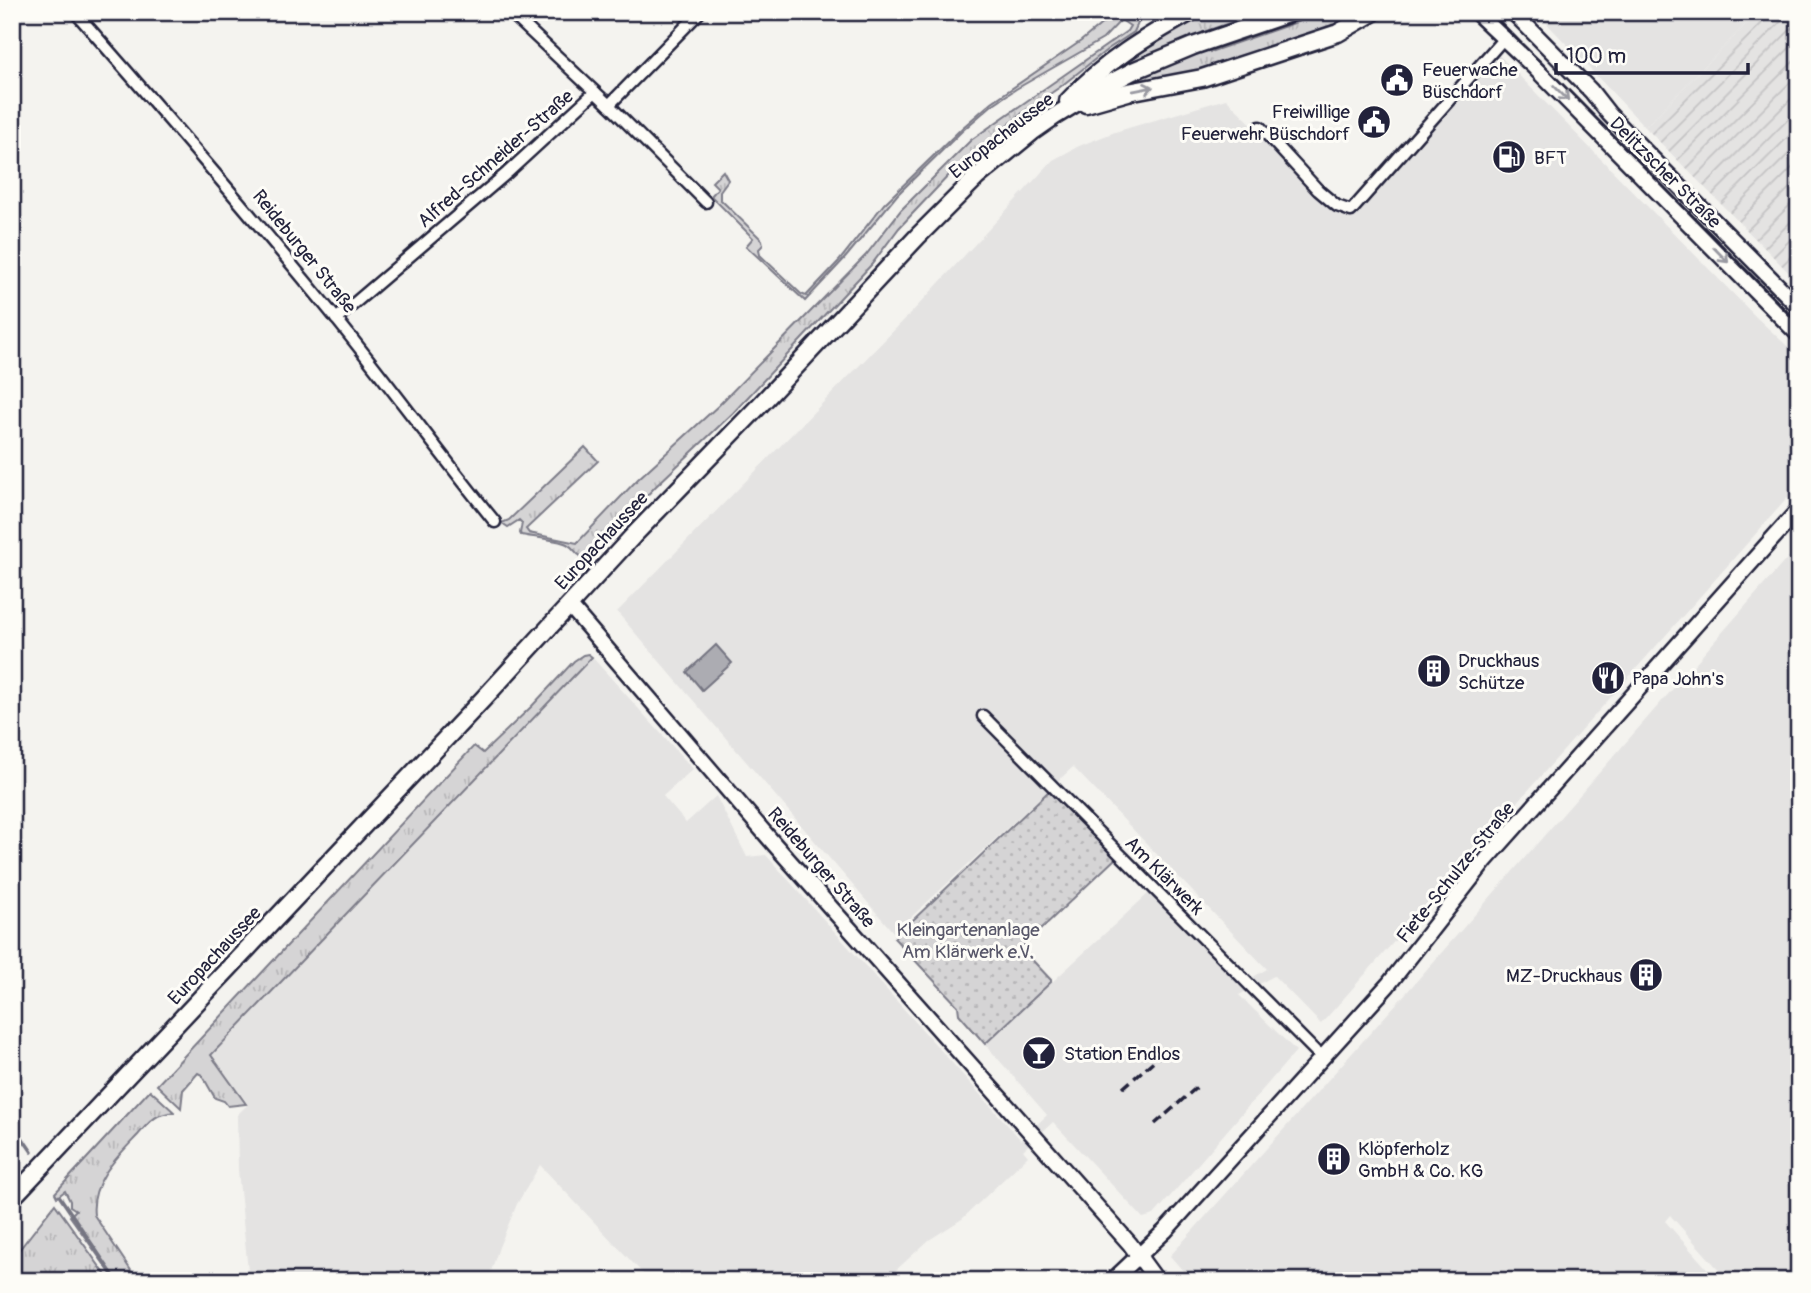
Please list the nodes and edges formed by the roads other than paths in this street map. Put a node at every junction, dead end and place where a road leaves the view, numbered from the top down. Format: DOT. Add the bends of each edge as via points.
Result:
graph roads {
  1 [pos="75,12"];
  2 [pos="510,12"];
  3 [pos="700,12"];
  4 [pos="1191,12"];
  5 [pos="1293,12"];
  6 [pos="1374,12"];
  7 [pos="1476,12"];
  8 [pos="1513,12"];
  9 [pos="1505,37"];
  10 [pos="595,92"];
  11 [pos="609,105"];
  12 [pos="1055,116"];
  13 [pos="1260,127"];
  14 [pos="706,202"];
  15 [pos="1799,307"];
  16 [pos="336,319"];
  17 [pos="1799,335"];
  18 [pos="1799,509"];
  19 [pos="495,522"];
  20 [pos="569,605"];
  21 [pos="983,716"];
  22 [pos="1322,1058"];
  23 [pos="12,1198"];
  24 [pos="1138,1257"];
  25 [pos="1112,1281"];
  26 [pos="1157,1281"];
  1 -- 16 [label="street, Reideburger Straße"];
  2 -- 10 [label="street"];
  3 -- 11 [label="street"];
  4 -- 12 [label="main road" via="1115,58"];
  5 -- 12 [label="main road, Europachaussee" via="1151,63"];
  12 -- 6 [label="main road, one-way" via="1118,94 1214,74 1338,33"];
  7 -- 9 [label="street, Delitzscher Straße"];
  8 -- 15 [label="street, Delitzscher Straße"];
  9 -- 13 [label="street" via="1351,212 1318,190"];
  9 -- 17 [label="street, Delitzscher Straße, one-way"];
  10 -- 11 [label="street, Alfred-Schneider-Straße"];
  10 -- 16 [label="street, Alfred-Schneider-Straße"];
  11 -- 14 [label="street, Alfred-Schneider-Straße"];
  12 -- 20 [label="main road, Europachaussee" via="949,204"];
  16 -- 19 [label="street, Reideburger Straße"];
  18 -- 22 [label="street, Fiete-Schulze-Straße" via="1495,850 1397,974"];
  20 -- 23 [label="main road, Europachaussee"];
  20 -- 24 [label="street, Reideburger Straße"];
  21 -- 22 [label="street, Am Klärwerk"];
  22 -- 24 [label="street, Fiete-Schulze-Straße"];
  24 -- 25 [label="street, Fiete-Schulze-Straße"];
  24 -- 26 [label="street, Reideburger Straße"];
}
